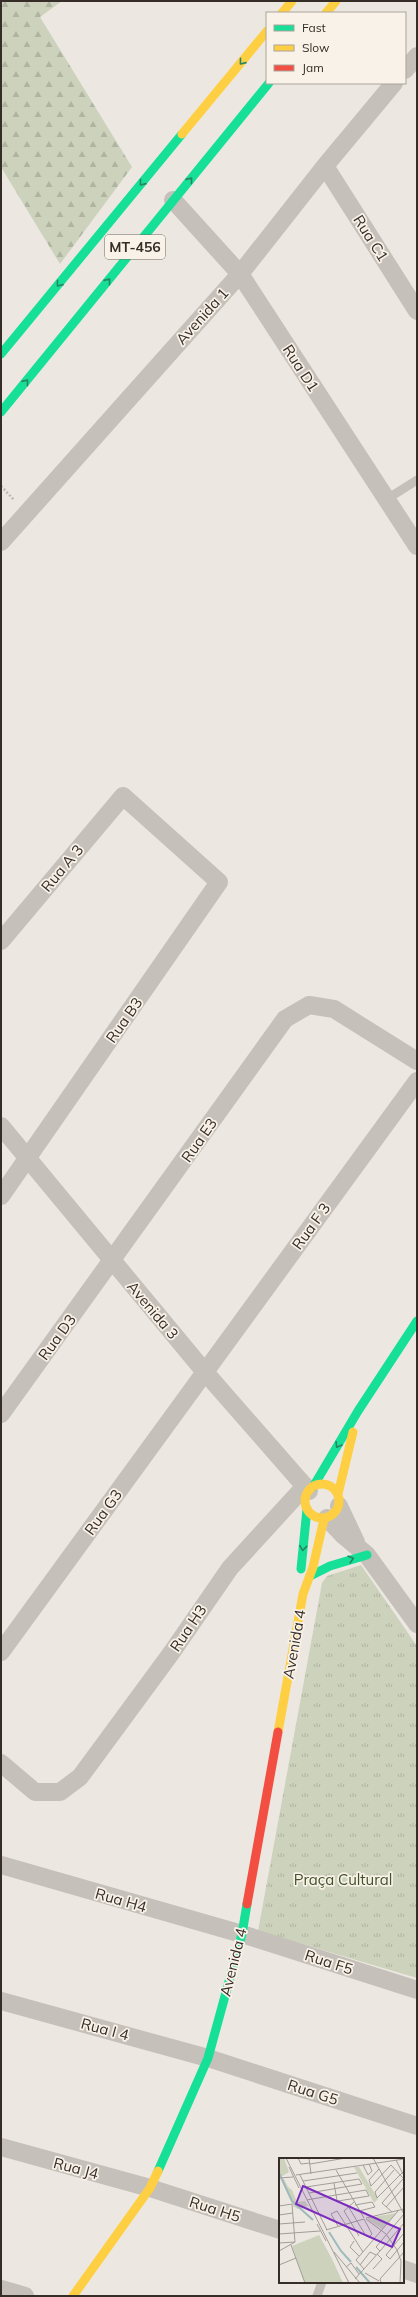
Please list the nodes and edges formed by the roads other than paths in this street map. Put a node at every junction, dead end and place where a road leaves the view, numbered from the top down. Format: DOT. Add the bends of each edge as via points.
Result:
graph roads {
  1 [pos="292,1"];
  2 [pos="336,1"];
  3 [pos="283,12"];
  4 [pos="327,12"];
  5 [pos="266,32"];
  6 [pos="268,84"];
  7 [pos="393,84"];
  8 [pos="325,166"];
  9 [pos="173,200"];
  10 [pos="240,274"];
  11 [pos="417,311"];
  12 [pos="1,354"];
  13 [pos="1,412"];
  14 [pos="417,480"];
  15 [pos="387,499"];
  16 [pos="1,542"];
  17 [pos="417,546"];
  18 [pos="219,882"];
  19 [pos="1,941"];
  20 [pos="417,1061"];
  21 [pos="417,1080"];
  22 [pos="1,1126"];
  23 [pos="29,1158"];
  24 [pos="1,1196"];
  25 [pos="112,1260"];
  26 [pos="417,1321"];
  27 [pos="204,1371"];
  28 [pos="358,1411"];
  29 [pos="1,1414"];
  30 [pos="309,1488"];
  31 [pos="307,1509"];
  32 [pos="332,1509"];
  33 [pos="363,1552"];
  34 [pos="310,1576"];
  35 [pos="303,1594"];
  36 [pos="417,1624"];
  37 [pos="1,1652"];
  38 [pos="1,1763"];
  39 [pos="1,1865"];
  40 [pos="242,1934"];
  41 [pos="417,1990"];
  42 [pos="1,2001"];
  43 [pos="208,2058"];
  44 [pos="417,2126"];
  45 [pos="1,2147"];
  46 [pos="150,2188"];
  47 [pos="279,2230"];
  48 [pos="404,2269"];
  49 [pos="417,2274"];
  50 [pos="322,2283"];
  51 [pos="1,2289"];
  52 [pos="25,2296"];
  53 [pos="73,2296"];
  54 [pos="317,2296"];
  1 -- 3 [label="street"];
  2 -- 4 [label="street"];
  5 -- 12 [label="street, MT-456, one-way"];
  9 -- 6 [label="street, MT-456, one-way"];
  7 -- 8 [label="street, Avenida 1"];
  8 -- 10 [label="street, Avenida 1"];
  8 -- 11 [label="street, Rua C1"];
  9 -- 10 [label="street, Rua D1"];
  13 -- 9 [label="street, MT-456, one-way"];
  10 -- 15 [label="street, Rua D1"];
  10 -- 16 [label="street, Avenida 1"];
  14 -- 15 [label="lane"];
  15 -- 17 [label="street, Rua D1"];
  18 -- 19 [label="street, Rua A 3" via="123,796"];
  18 -- 23 [label="street, Rua B3"];
  20 -- 25 [label="street, Rua E3" via="334,1009 309,1006 285,1020"];
  21 -- 27 [label="street, Rua F 3"];
  22 -- 23 [label="street, Avenida 3"];
  23 -- 24 [label="street, Rua B3"];
  23 -- 25 [label="street, Avenida 3"];
  25 -- 27 [label="street, Avenida 3"];
  25 -- 29 [label="street, Rua D3"];
  26 -- 28 [label="street, Avenida 4"];
  27 -- 30 [label="street, Avenida 3"];
  27 -- 37 [label="street, Rua G3"];
  28 -- 30 [label="street, Avenida 4, one-way"];
  28 -- 32 [label="street, Avenida 4"];
  30 -- 31 [label="street" via="306,1496"];
  30 -- 32 [label="street" via="322,1484 332,1486"];
  30 -- 38 [label="street, Rua H3" via="230,1568 80,1777 60,1792 35,1792"];
  31 -- 32 [label="street" via="318,1518"];
  31 -- 35 [label="street, Avenida 4, one-way" via="301,1565"];
  32 -- 33 [label="street"];
  32 -- 34 [label="street, Avenida 4"];
  34 -- 33 [label="street, one-way"];
  33 -- 36 [label="street"];
  34 -- 35 [label="street, Avenida 4"];
  35 -- 40 [label="street, Avenida 4"];
  39 -- 40 [label="street, Rua H4"];
  40 -- 41 [label="street, Rua F5"];
  40 -- 43 [label="street, Avenida 4"];
  42 -- 43 [label="street, Rua I 4"];
  43 -- 44 [label="street, Rua G5"];
  43 -- 46 [label="street, Avenida 4"];
  45 -- 46 [label="street, Rua J4"];
  46 -- 47 [label="street, Rua H5"];
  46 -- 53 [label="street, Avenida 4"];
  48 -- 49 [label="street"];
  50 -- 54 [label="lane"];
  51 -- 52 [label="street"];
}
